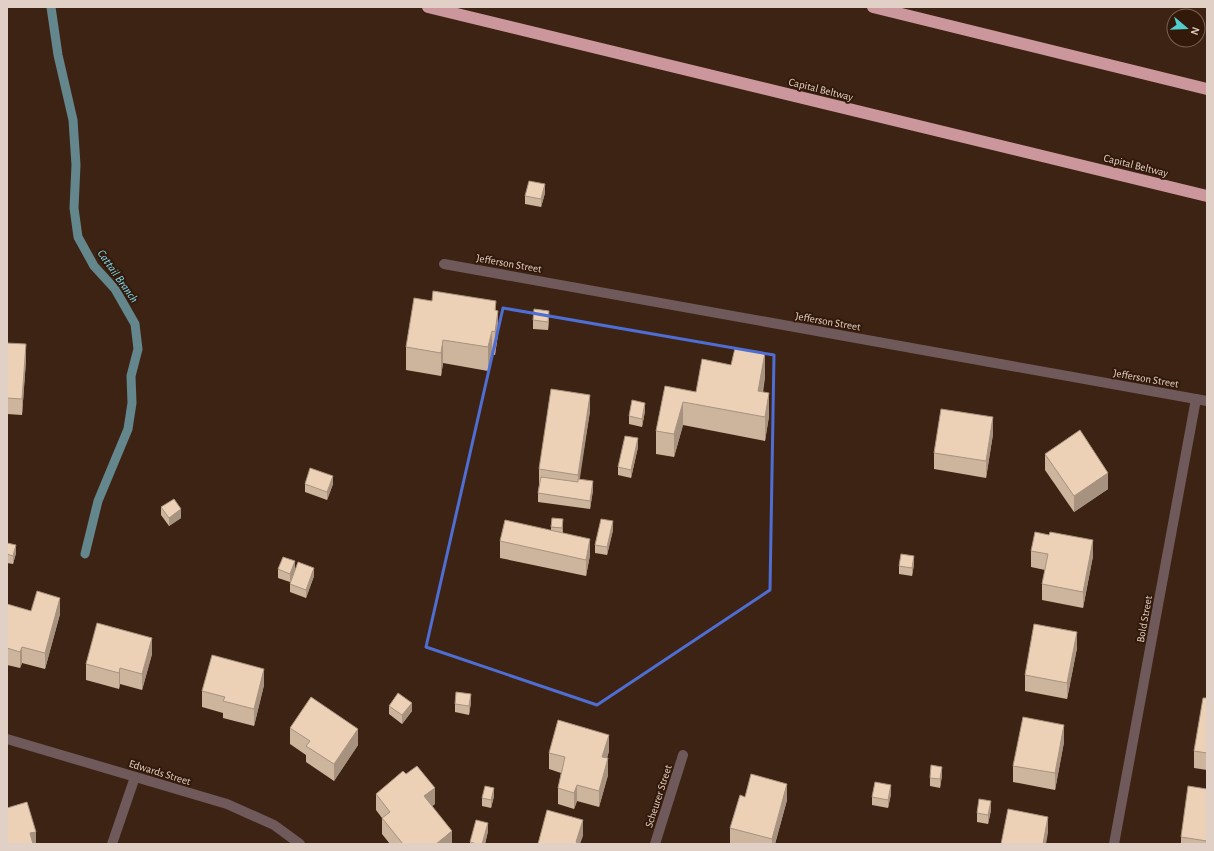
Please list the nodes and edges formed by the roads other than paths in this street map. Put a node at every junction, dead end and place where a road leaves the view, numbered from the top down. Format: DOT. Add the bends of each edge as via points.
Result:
graph roads {
  1 [pos="428,7"];
  2 [pos="873,7"];
  3 [pos="1207,89"];
  4 [pos="1207,196"];
  5 [pos="444,264"];
  6 [pos="1196,399"];
  7 [pos="1207,401"];
  8 [pos="7,739"];
  9 [pos="684,755"];
  10 [pos="135,777"];
  11 [pos="112,844"];
  12 [pos="300,844"];
  13 [pos="655,844"];
  14 [pos="1114,844"];
  1 -- 4 [label="highway, Capital Beltway"];
  2 -- 3 [label="highway"];
  5 -- 6 [label="street, Jefferson Street"];
  6 -- 7 [label="street, Jefferson Street"];
  6 -- 14 [label="street, Bold Street"];
  8 -- 10 [label="street, Edwards Street"];
  9 -- 13 [label="street, Scheurer Street"];
  10 -- 11 [label="street"];
  10 -- 12 [label="street, Edwards Street" via="252,814 274,825"];
}
